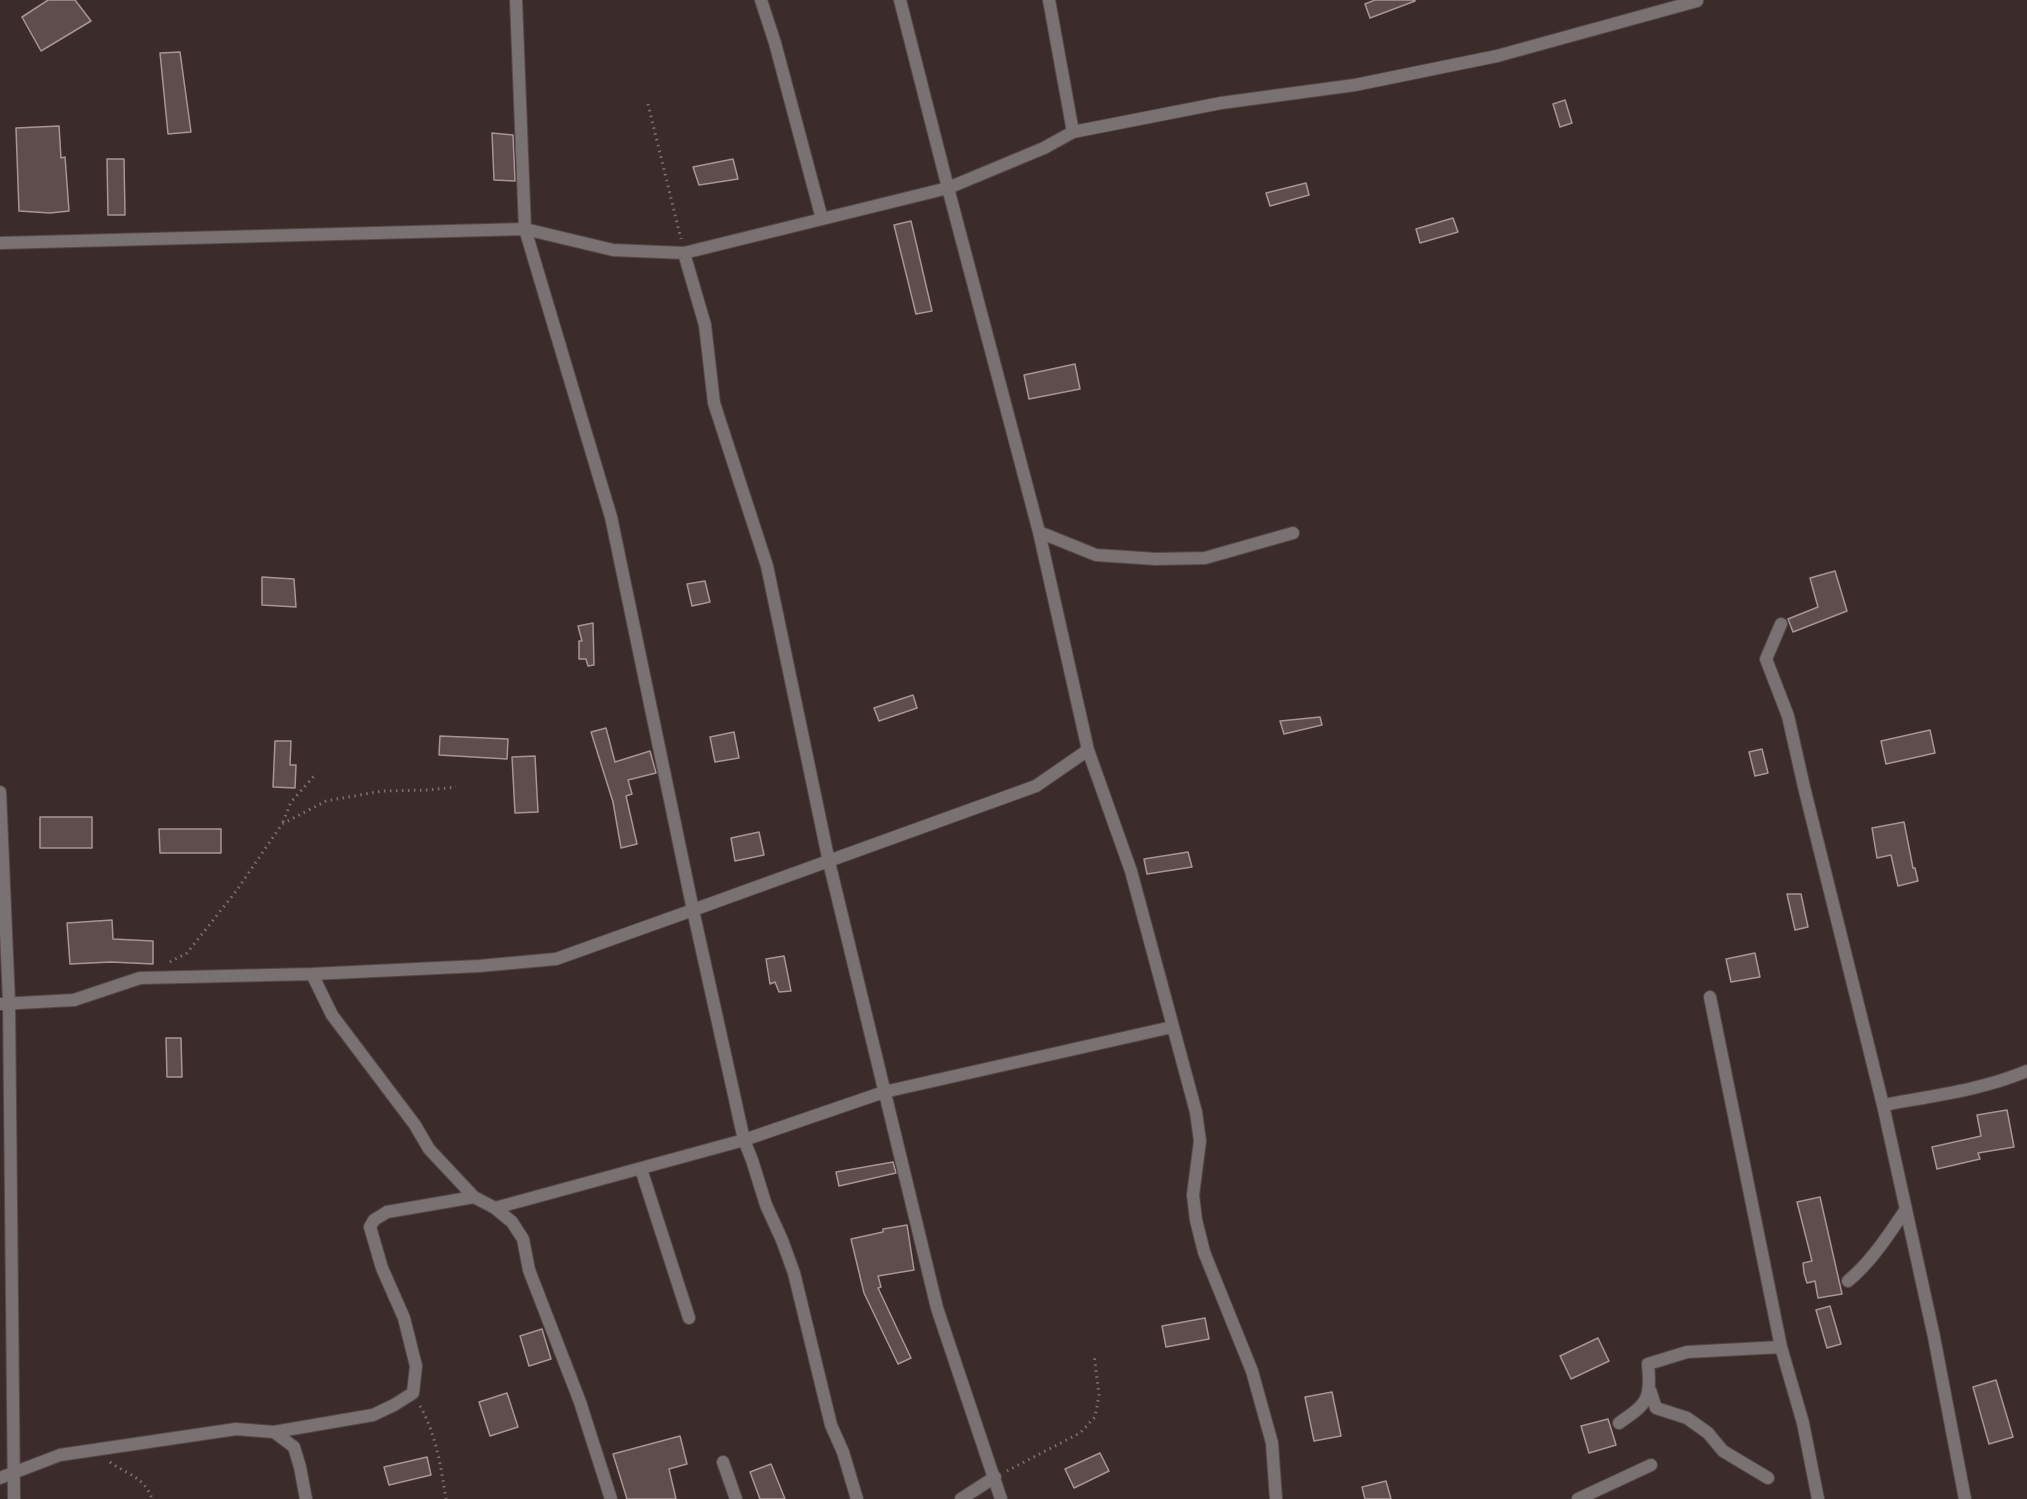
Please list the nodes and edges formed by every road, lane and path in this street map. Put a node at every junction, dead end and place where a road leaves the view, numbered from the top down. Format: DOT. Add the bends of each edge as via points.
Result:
graph roads {
  1 [pos="516,0"];
  2 [pos="761,0"];
  3 [pos="900,0"];
  4 [pos="1049,0"];
  5 [pos="1697,1"];
  6 [pos="648,104"];
  7 [pos="1073,132"];
  8 [pos="948,188"];
  9 [pos="822,219"];
  10 [pos="525,229"];
  11 [pos="0,243"];
  12 [pos="684,253"];
  13 [pos="1039,532"];
  14 [pos="1293,533"];
  15 [pos="1781,624"];
  16 [pos="1088,750"];
  17 [pos="314,776"];
  18 [pos="456,787"];
  19 [pos="0,792"];
  20 [pos="282,824"];
  21 [pos="829,862"];
  22 [pos="693,910"];
  23 [pos="168,963"];
  24 [pos="312,974"];
  25 [pos="1710,997"];
  26 [pos="4,1003"];
  27 [pos="1172,1027"];
  28 [pos="2027,1071"];
  29 [pos="884,1092"];
  30 [pos="1883,1105"];
  31 [pos="744,1140"];
  32 [pos="641,1169"];
  33 [pos="474,1197"];
  34 [pos="495,1208"];
  35 [pos="1906,1209"];
  36 [pos="1848,1281"];
  37 [pos="689,1318"];
  38 [pos="1781,1347"];
  39 [pos="1094,1354"];
  40 [pos="1650,1390"];
  41 [pos="413,1393"];
  42 [pos="1619,1423"];
  43 [pos="274,1432"];
  44 [pos="94,1451"];
  45 [pos="723,1462"];
  46 [pos="1651,1465"];
  47 [pos="14,1472"];
  48 [pos="995,1477"];
  49 [pos="0,1478"];
  50 [pos="1768,1478"];
  51 [pos="14,1499"];
  52 [pos="152,1499"];
  53 [pos="306,1499"];
  54 [pos="446,1499"];
  55 [pos="611,1499"];
  56 [pos="736,1499"];
  57 [pos="857,1499"];
  58 [pos="961,1499"];
  59 [pos="1001,1499"];
  60 [pos="1276,1499"];
  61 [pos="1578,1499"];
  62 [pos="1818,1499"];
  63 [pos="1965,1499"];
  1 -- 10 [label="street"];
  2 -- 9 [label="street"];
  3 -- 8 [label="street"];
  4 -- 7 [label="street"];
  5 -- 7 [label="street" via="1497,56 1355,85 1221,102"];
  6 -- 12 [label="path"];
  7 -- 8 [label="street"];
  8 -- 9 [label="street"];
  8 -- 13 [label="street"];
  9 -- 12 [label="street"];
  10 -- 11 [label="street"];
  10 -- 12 [label="street" via="613,250"];
  10 -- 22 [label="street" via="611,517"];
  12 -- 21 [label="street" via="705,325 714,404 767,566"];
  13 -- 14 [label="street" via="1096,555 1156,560 1205,558"];
  13 -- 16 [label="street"];
  15 -- 30 [label="street" via="1767,659 1788,716"];
  16 -- 21 [label="street" via="1036,786"];
  16 -- 27 [label="street" via="1131,872"];
  17 -- 20 [label="path" via="291,802"];
  18 -- 20 [label="path" via="382,790 326,801"];
  19 -- 26 [label="street"];
  20 -- 23 [label="path" via="237,890 186,953"];
  21 -- 22 [label="street"];
  21 -- 29 [label="street"];
  22 -- 24 [label="street" via="556,959"];
  22 -- 31 [label="street"];
  24 -- 26 [label="street" via="140,978 74,1000"];
  24 -- 33 [label="street" via="332,1015 429,1149"];
  25 -- 38 [label="street"];
  26 -- 47 [label="street"];
  27 -- 29 [label="street"];
  27 -- 60 [label="street" via="1196,1112 1200,1141 1192,1195 1196,1220 1204,1252 1252,1371 1272,1443"];
  28 -- 30 [label="street" via="1969,1088"];
  29 -- 31 [label="street"];
  29 -- 48 [label="street" via="937,1308"];
  30 -- 35 [label="street"];
  31 -- 32 [label="street"];
  31 -- 57 [label="street" via="794,1273 831,1425"];
  32 -- 34 [label="street"];
  32 -- 37 [label="street"];
  33 -- 34 [label="street"];
  33 -- 41 [label="street" via="387,1212 370,1227 406,1327 416,1366"];
  34 -- 55 [label="street" via="512,1222 523,1239 530,1270 580,1402"];
  35 -- 36 [label="street"];
  35 -- 63 [label="street"];
  38 -- 40 [label="street" via="1687,1352 1648,1364"];
  38 -- 62 [label="street" via="1803,1423"];
  39 -- 48 [label="path" via="1100,1395 1095,1417 1080,1433"];
  40 -- 42 [label="street" via="1641,1407"];
  40 -- 50 [label="street" via="1656,1408 1687,1418 1708,1433 1723,1452"];
  41 -- 43 [label="street" via="373,1415"];
  41 -- 54 [label="path" via="429,1422"];
  43 -- 44 [label="street" via="236,1429"];
  43 -- 53 [label="street" via="294,1447"];
  44 -- 47 [label="street" via="60,1455"];
  44 -- 52 [label="path" via="135,1475"];
  45 -- 56 [label="street"];
  46 -- 61 [label="street"];
  47 -- 49 [label="street"];
  47 -- 51 [label="street"];
  48 -- 58 [label="street"];
  48 -- 59 [label="street"];
}
